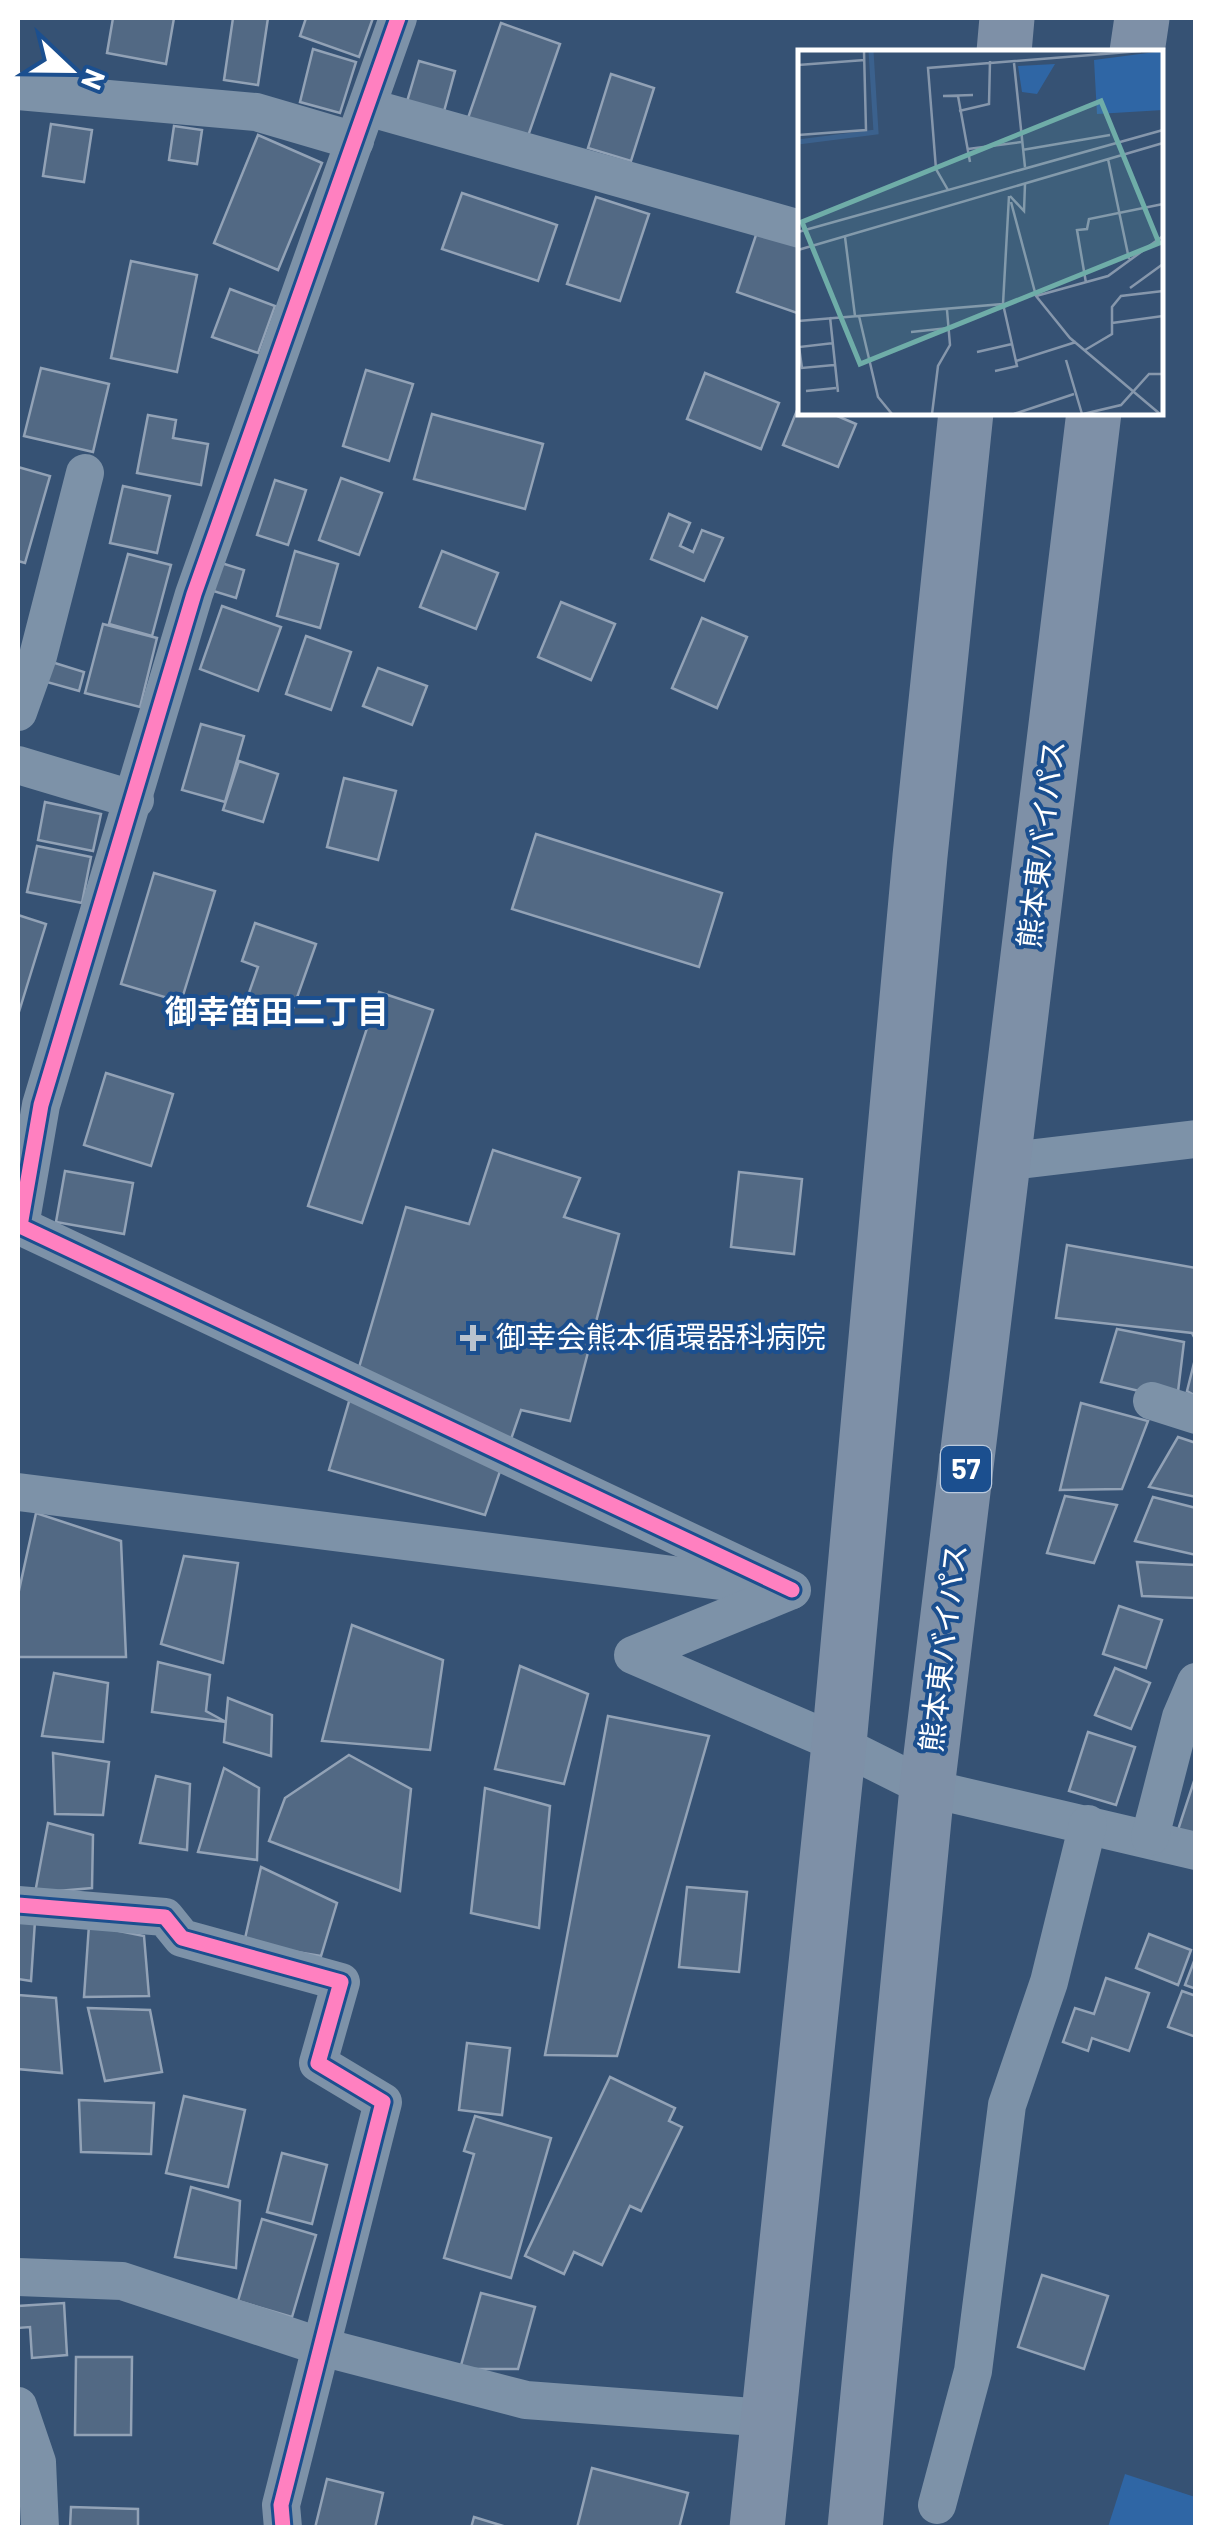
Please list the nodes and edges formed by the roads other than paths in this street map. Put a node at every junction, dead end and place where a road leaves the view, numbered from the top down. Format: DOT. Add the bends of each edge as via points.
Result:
graph roads {
  1 [pos="398,18"];
  2 [pos="1007,18"];
  3 [pos="1142,18"];
  4 [pos="1004,50"];
  5 [pos="1137,50"];
  6 [pos="18,91"];
  7 [pos="361,124"];
  8 [pos="798,228"];
  9 [pos="966,415"];
  10 [pos="1094,415"];
  11 [pos="85,474"];
  12 [pos="18,712"];
  13 [pos="18,765"];
  14 [pos="135,800"];
  15 [pos="1196,1138"];
  16 [pos="1003,1162"];
  17 [pos="19,1226"];
  18 [pos="1152,1401"];
  19 [pos="1196,1415"];
  20 [pos="18,1492"];
  21 [pos="792,1590"];
  22 [pos="1196,1682"];
  23 [pos="839,1744"];
  24 [pos="927,1788"];
  25 [pos="1088,1824"];
  26 [pos="1150,1837"];
  27 [pos="1196,1851"];
  28 [pos="18,1905"];
  29 [pos="18,2277"];
  30 [pos="322,2348"];
  31 [pos="18,2406"];
  32 [pos="768,2418"];
  33 [pos="937,2505"];
  34 [pos="40,2528"];
  35 [pos="283,2528"];
  36 [pos="757,2528"];
  37 [pos="855,2528"];
  1 -- 7 [label="street"];
  2 -- 4 [label="highway"];
  3 -- 5 [label="highway"];
  6 -- 7 [label="street"];
  7 -- 8 [label="street" via="570,161"];
  7 -- 14 [label="street" via="194,594"];
  9 -- 23 [label="highway"];
  10 -- 16 [label="highway, 熊本東バイパス / 57"];
  11 -- 12 [label="street"];
  13 -- 14 [label="street"];
  14 -- 17 [label="street" via="41,1105"];
  15 -- 16 [label="street"];
  16 -- 24 [label="highway, 熊本東バイパス / 57"];
  17 -- 21 [label="street"];
  18 -- 19 [label="street"];
  20 -- 21 [label="street"];
  21 -- 23 [label="street" via="633,1655"];
  22 -- 26 [label="street"];
  23 -- 24 [label="street"];
  23 -- 32 [label="highway"];
  24 -- 25 [label="street"];
  24 -- 37 [label="highway, 熊本東バイパス / 57"];
  25 -- 26 [label="street"];
  25 -- 33 [label="street" via="1049,1982 1007,2106 972,2371"];
  26 -- 27 [label="street"];
  28 -- 30 [label="street" via="166,1917 182,1938 341,1982 318,2063 382,2102"];
  29 -- 30 [label="street" via="122,2281"];
  30 -- 32 [label="street" via="526,2400"];
  30 -- 35 [label="street" via="280,2504"];
  31 -- 34 [label="street" via="37,2462"];
  32 -- 36 [label="highway"];
}
